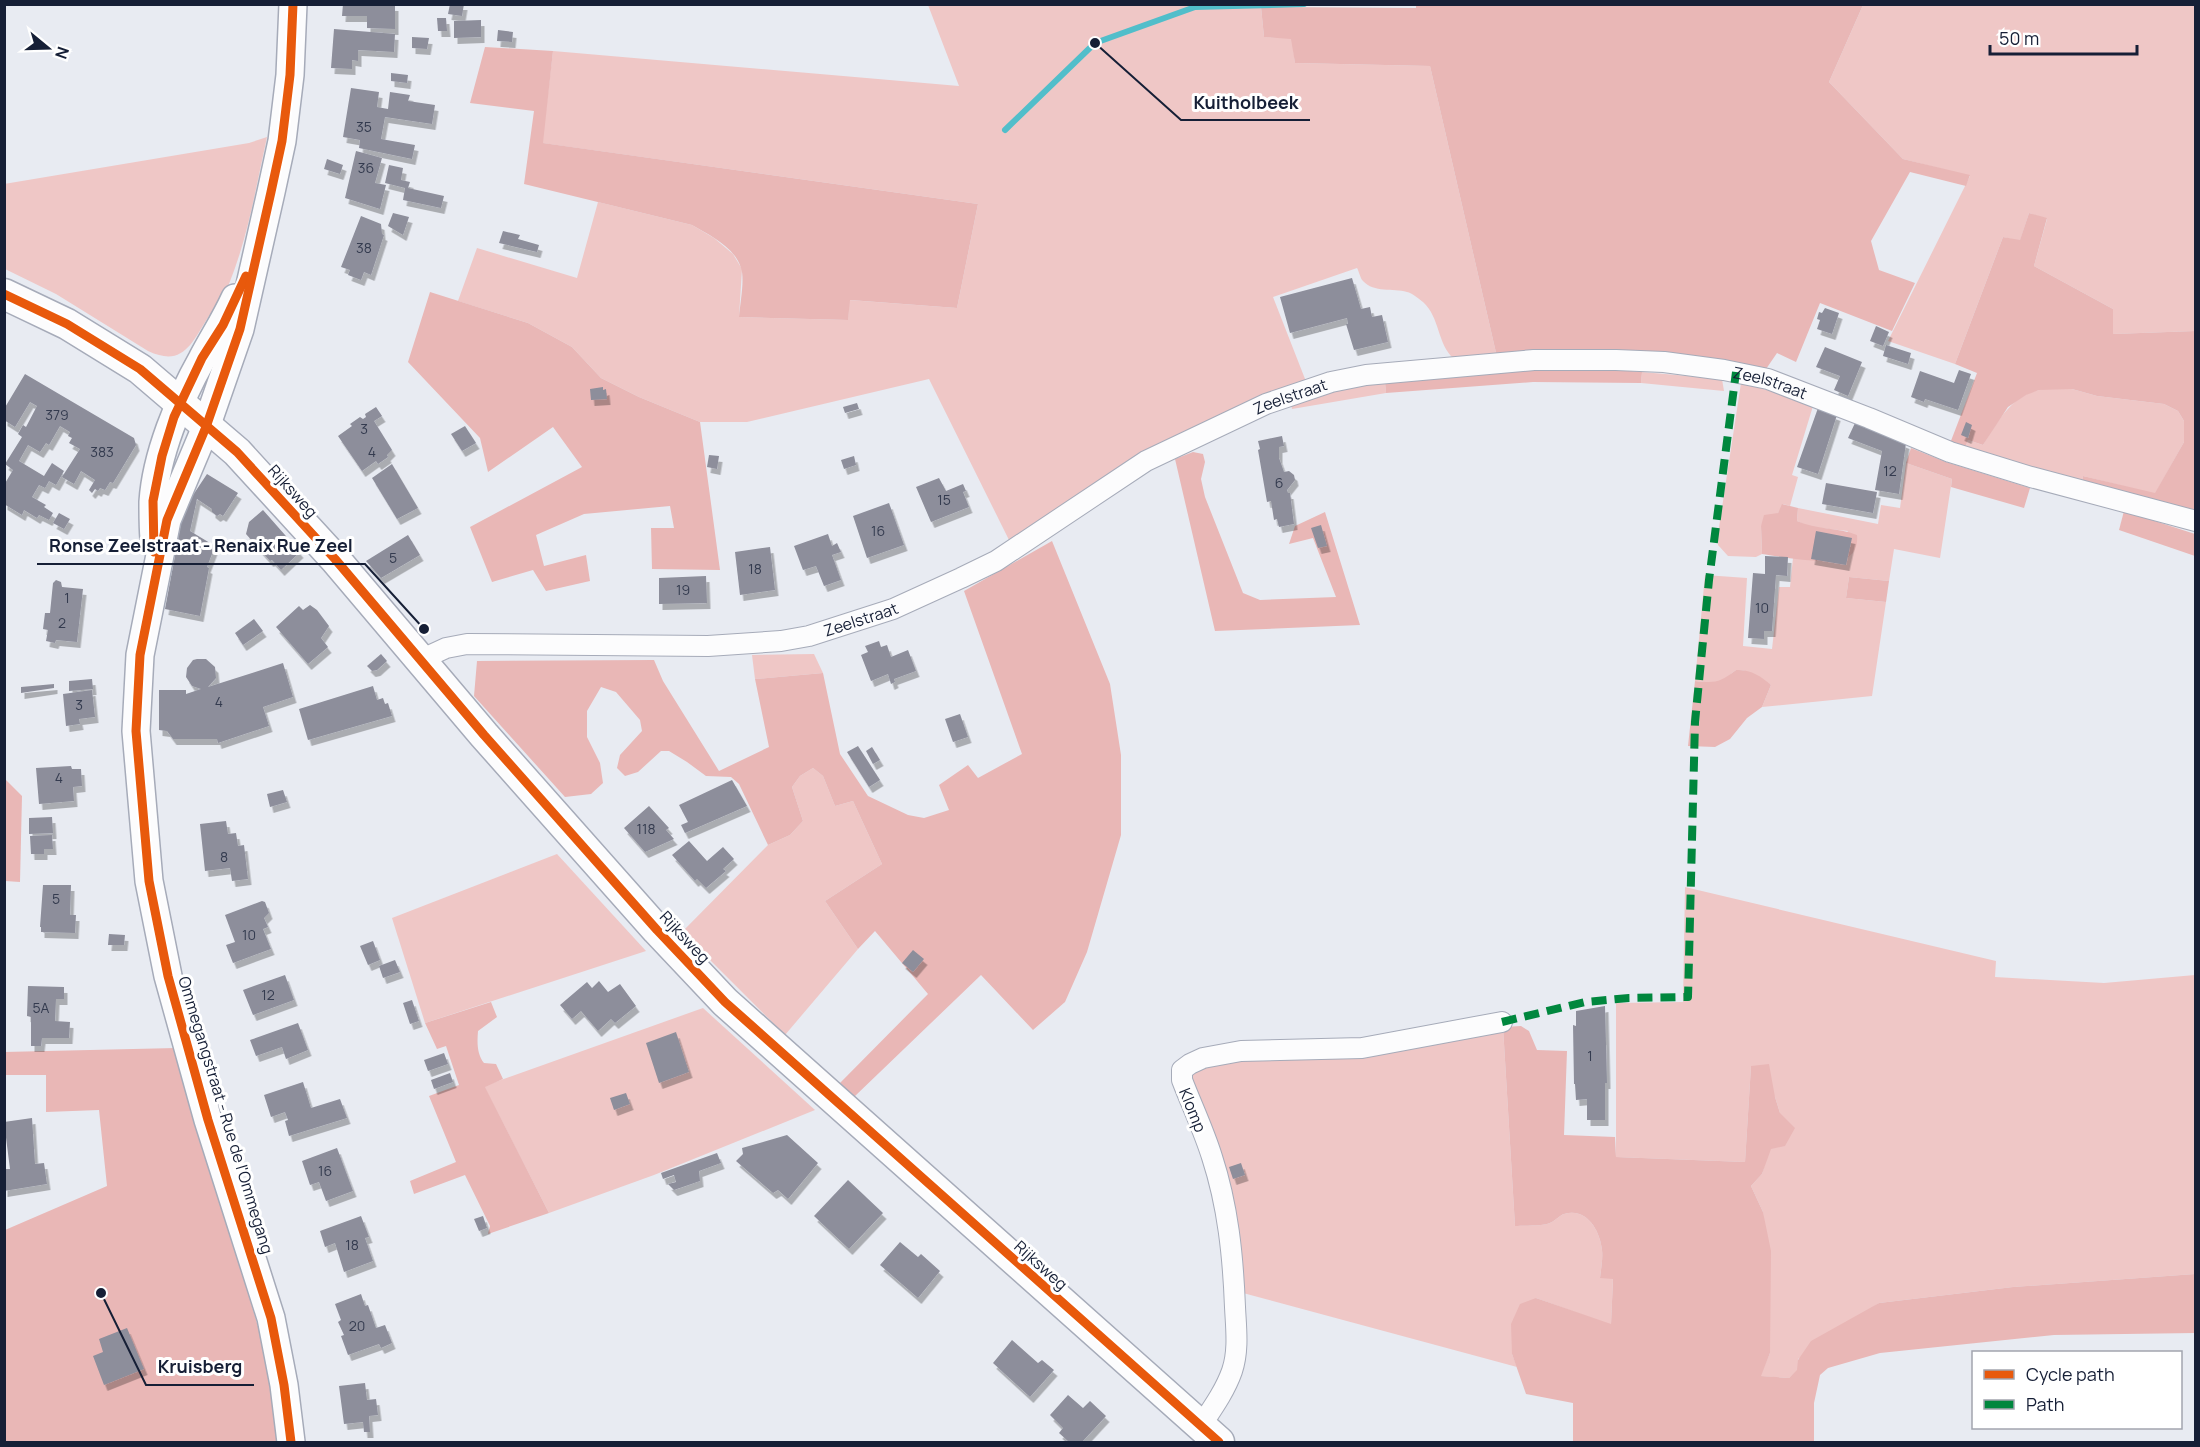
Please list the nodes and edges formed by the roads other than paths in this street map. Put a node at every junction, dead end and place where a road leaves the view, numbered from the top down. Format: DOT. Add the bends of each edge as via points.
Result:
graph roads {
  1 [pos="292,4"];
  2 [pos="256,254"];
  3 [pos="4,294"];
  4 [pos="180,403"];
  5 [pos="206,427"];
  6 [pos="2196,521"];
  7 [pos="154,579"];
  8 [pos="420,660"];
  9 [pos="1502,1022"];
  10 [pos="1210,1435"];
  11 [pos="291,1443"];
  1 -- 2 [label="main road" via="290,75 282,141"];
  2 -- 4 [label="main road, Ommegangstraat - Rue de l'Ommegang"];
  2 -- 5 [label="main road, Ommegangstraat - Rue de l'Ommegang" via="240,329"];
  3 -- 4 [label="main road, Rijksweg" via="67,324 140,369"];
  4 -- 5 [label="main road, Rijksweg"];
  4 -- 7 [label="main road, Ommegangstraat - Rue de l'Ommegang" via="162,456 153,501"];
  5 -- 7 [label="main road, Ommegangstraat - Rue de l'Ommegang" via="167,520"];
  5 -- 8 [label="main road, Rijksweg" via="237,452"];
  6 -- 8 [label="street, Zeelstraat" via="1961,456 1768,379 1674,363 1534,360 1366,375 1331,382 1266,404 1146,461 996,561 893,609 809,636 722,646 466,644"];
  7 -- 11 [label="main road, Ommegangstraat - Rue de l'Ommegang" via="141,655 136,731 149,881 187,1046 271,1318"];
  8 -- 10 [label="main road, Rijksweg" via="725,1002"];
  9 -- 10 [label="street, Klomp" via="1362,1048 1241,1051 1203,1058 1182,1070 1182,1080 1212,1158 1232,1244 1237,1350"];
}
